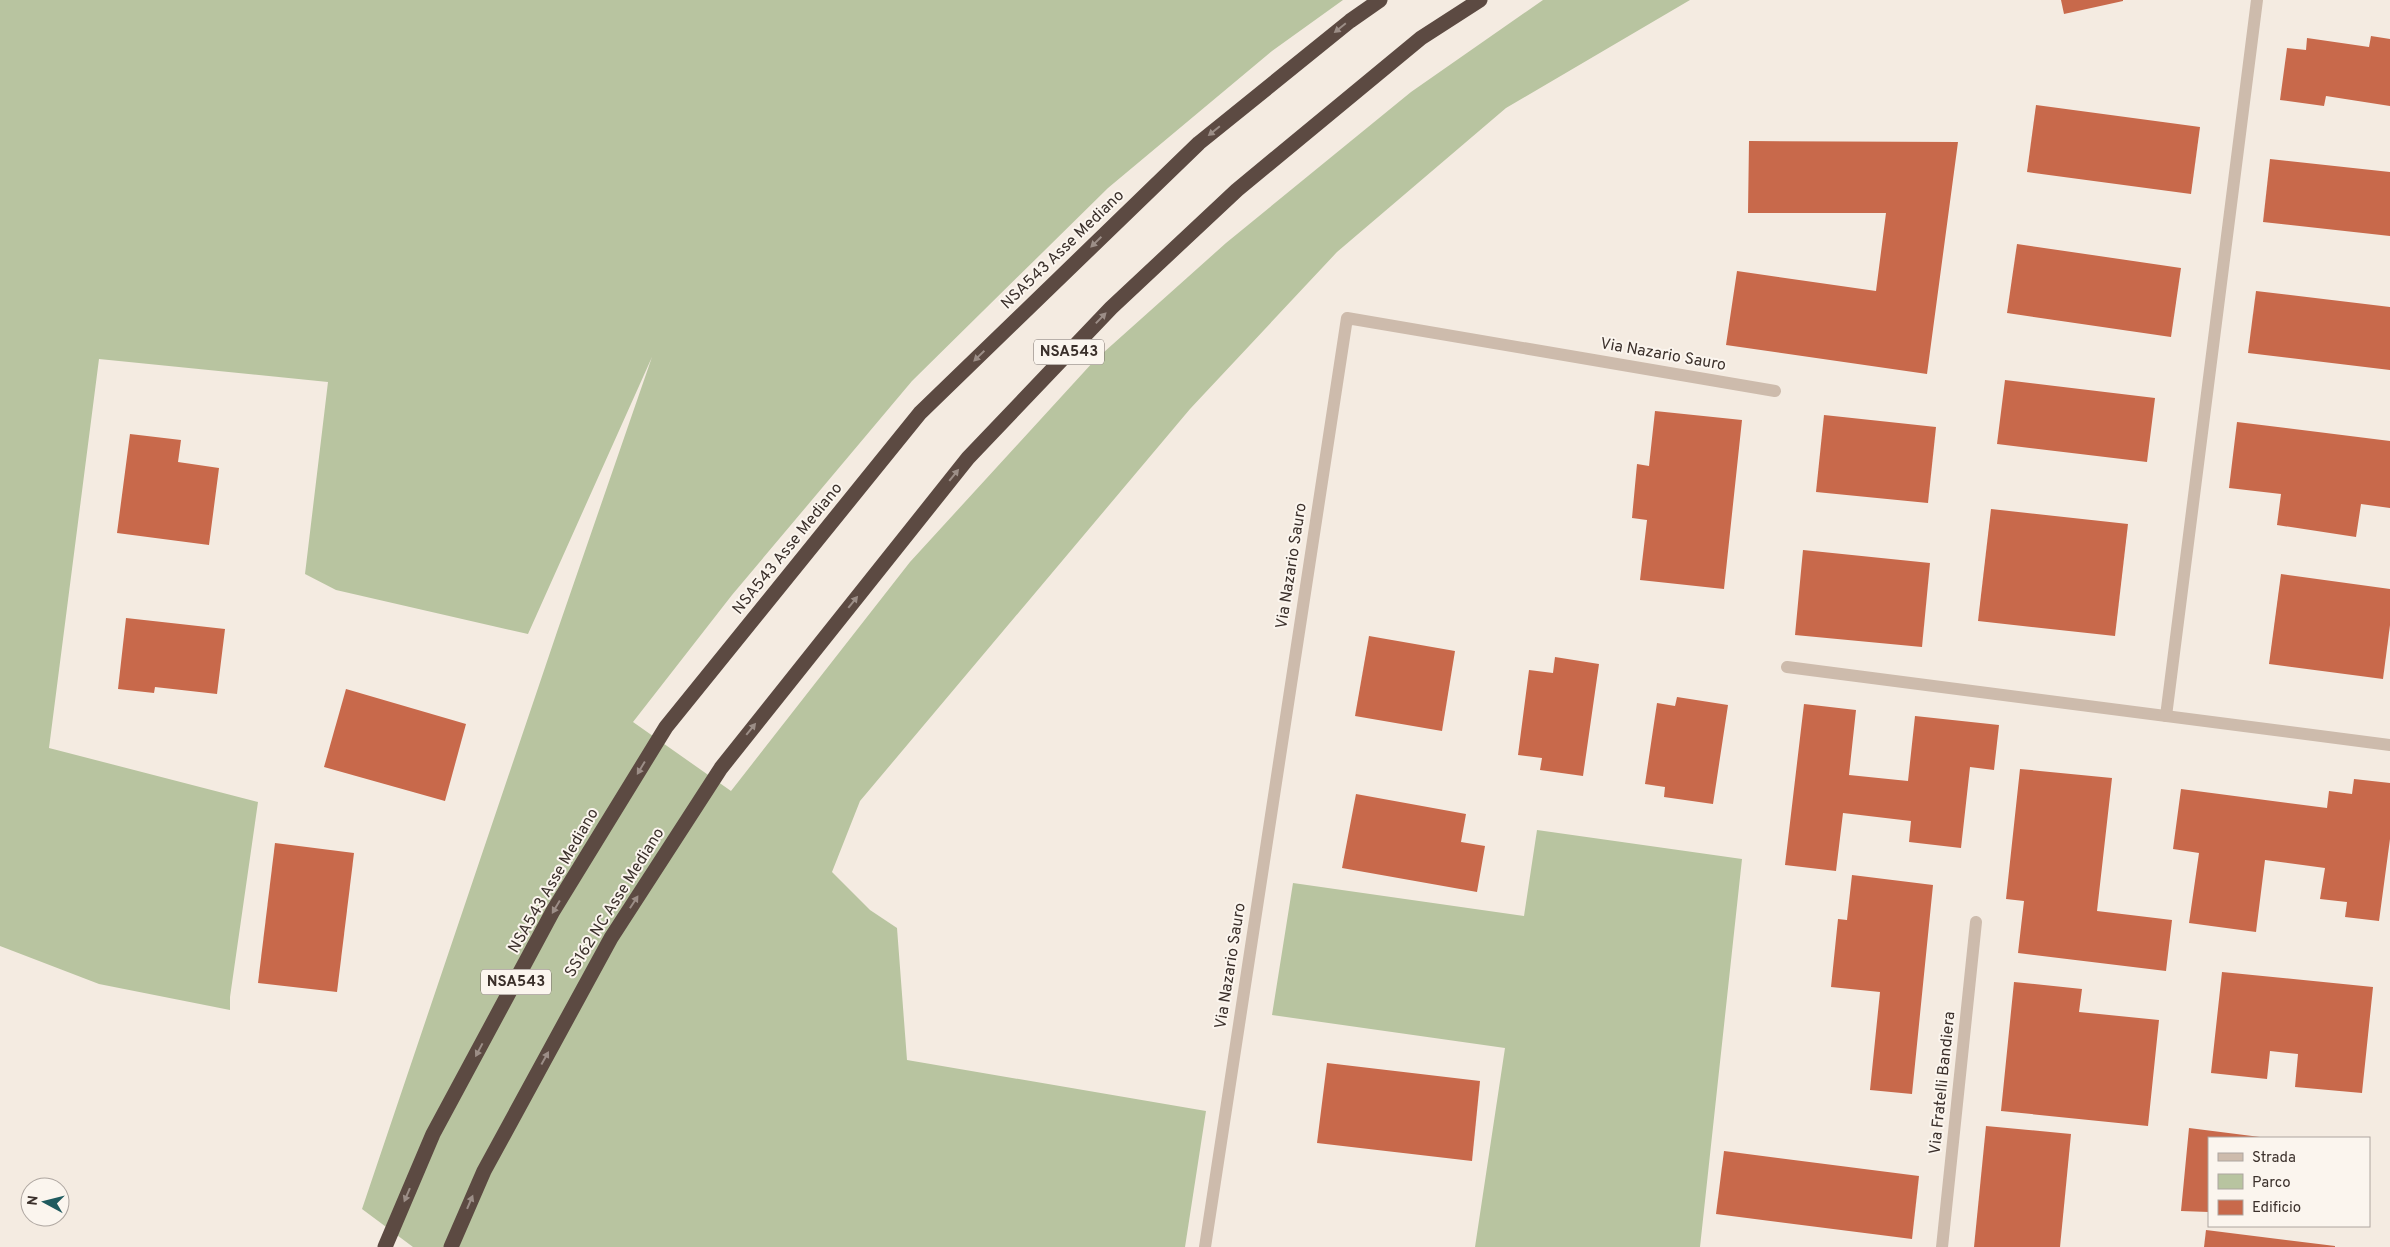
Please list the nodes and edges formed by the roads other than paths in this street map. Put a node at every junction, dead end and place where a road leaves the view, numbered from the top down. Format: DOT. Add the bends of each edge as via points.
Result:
graph roads {
  1 [pos="1380,0"];
  2 [pos="1480,0"];
  3 [pos="2257,0"];
  4 [pos="1775,391"];
  5 [pos="1787,667"];
  6 [pos="2166,716"];
  7 [pos="2390,745"];
  8 [pos="1976,922"];
  9 [pos="385,1247"];
  10 [pos="451,1247"];
  11 [pos="1205,1247"];
  12 [pos="1942,1247"];
  1 -- 9 [label="highway, NSA543 Asse Mediano / NSA543, one-way" via="1199,143 920,413 666,727 553,911 433,1134"];
  10 -- 2 [label="highway, SS162 NC Asse Mediano / NSA543, one-way" via="484,1171 610,938 721,768 968,458 1111,308 1237,190 1420,38"];
  3 -- 6 [label="street"];
  4 -- 11 [label="street, Via Nazario Sauro" via="1347,318"];
  5 -- 6 [label="street"];
  6 -- 7 [label="street"];
  8 -- 12 [label="street, Via Fratelli Bandiera"];
}
